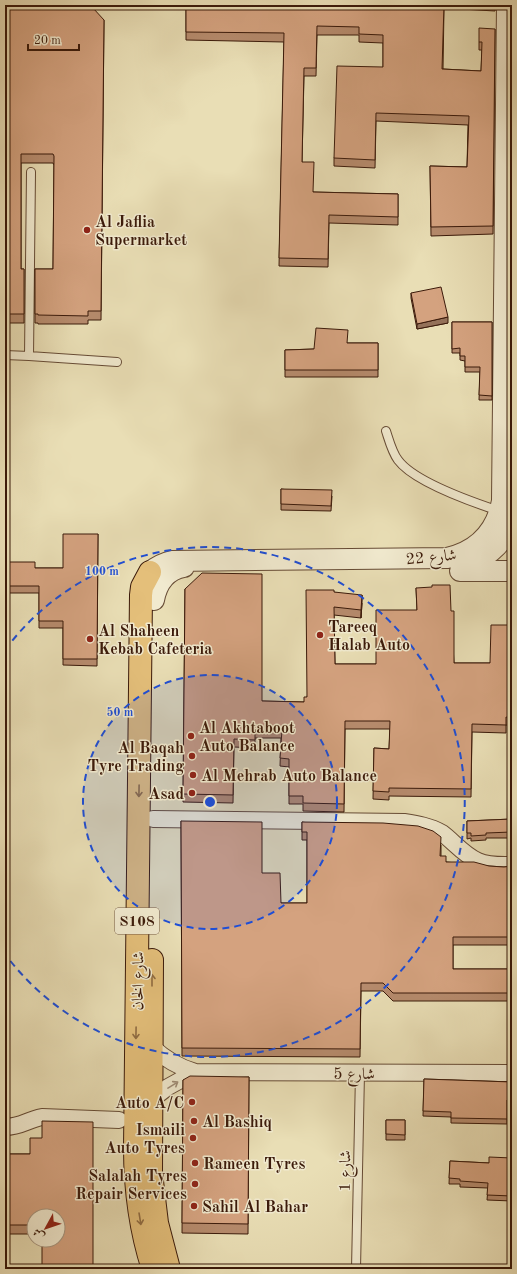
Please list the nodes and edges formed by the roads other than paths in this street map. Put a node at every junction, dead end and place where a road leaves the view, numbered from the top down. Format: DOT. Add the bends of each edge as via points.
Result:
graph roads {
  1 [pos="507,5"];
  2 [pos="31,172"];
  3 [pos="5,356"];
  4 [pos="29,356"];
  5 [pos="117,362"];
  6 [pos="386,431"];
  7 [pos="507,528"];
  8 [pos="484,538"];
  9 [pos="512,570"];
  10 [pos="444,571"];
  11 [pos="150,572"];
  12 [pos="154,600"];
  13 [pos="153,819"];
  14 [pos="512,865"];
  15 [pos="152,1047"];
  16 [pos="196,1072"];
  17 [pos="512,1072"];
  18 [pos="360,1073"];
  19 [pos="152,1100"];
  20 [pos="119,1120"];
  21 [pos="5,1127"];
  22 [pos="152,1269"];
  23 [pos="169,1269"];
  24 [pos="356,1269"];
  1 -- 7 [label="street, شارع 22" via="502,501"];
  2 -- 4 [label="lane"];
  3 -- 4 [label="lane"];
  4 -- 5 [label="lane"];
  6 -- 7 [label="lane" via="398,459 408,470 452,493"];
  7 -- 8 [label="street"];
  7 -- 8 [label="street, شارع 22" via="491,530"];
  7 -- 10 [label="street, شارع 22" via="488,555 468,566"];
  8 -- 11 [label="street, شارع 22" via="467,551 447,558 172,561"];
  9 -- 10 [label="street"];
  10 -- 12 [label="street, شارع 22" via="189,567 168,574 158,586"];
  11 -- 22 [label="main road, شارع الخان / S108, one-way" via="143,583 141,595 135,1148 137,1201"];
  12 -- 13 [label="main road, شارع الخان / S108"];
  13 -- 14 [label="street" via="404,822 419,824 441,833 478,861 494,865"];
  15 -- 13 [label="main road, شارع الخان / S108, one-way"];
  15 -- 16 [label="street, شارع 5" via="172,1063"];
  15 -- 19 [label="main road, شارع الخان / S108"];
  16 -- 18 [label="street, شارع 5"];
  19 -- 16 [label="street, شارع 5, one-way" via="168,1087"];
  17 -- 18 [label="street, شارع 5"];
  18 -- 24 [label="lane, شارع 1"];
  19 -- 23 [label="main road, شارع الخان / S108" via="153,1198"];
  20 -- 21 [label="street" via="42,1117 18,1126"];
}
